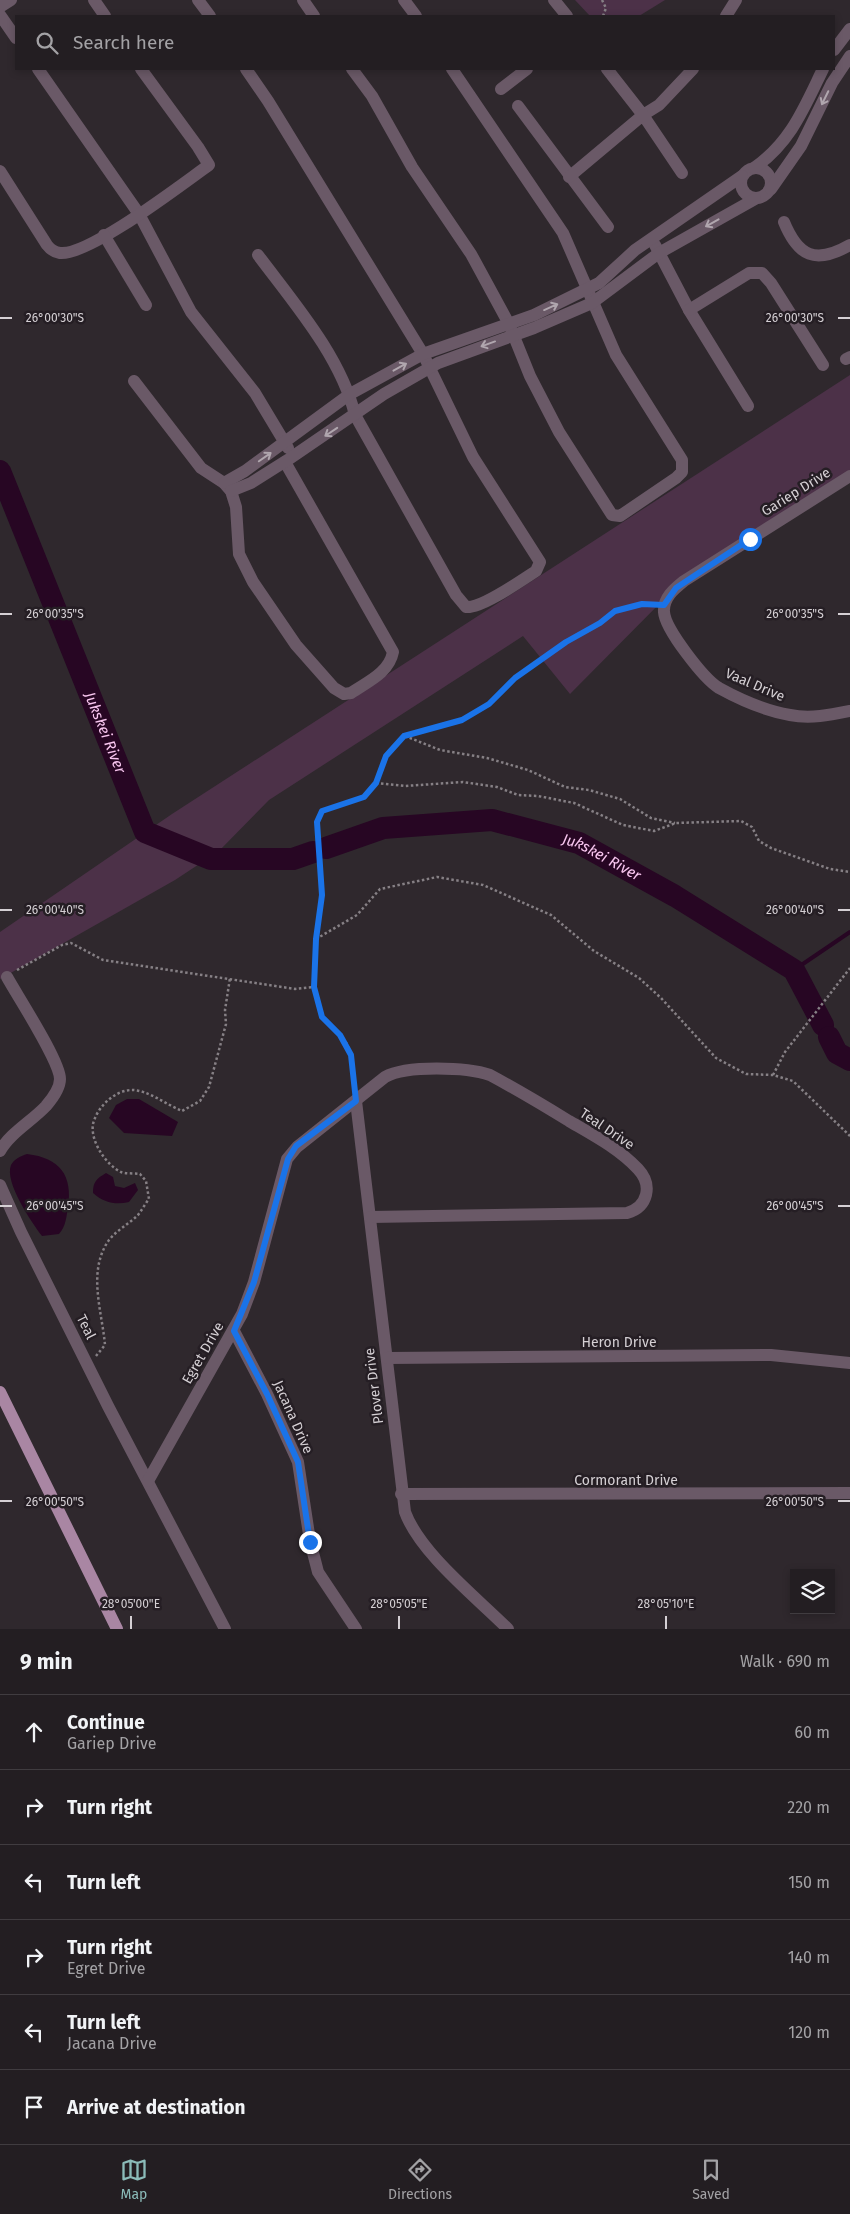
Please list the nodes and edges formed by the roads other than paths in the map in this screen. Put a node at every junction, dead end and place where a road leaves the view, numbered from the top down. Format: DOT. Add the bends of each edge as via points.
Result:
graph roads {
  1 [pos="11,0"];
  2 [pos="94,0"];
  3 [pos="198,0"];
  4 [pos="303,0"];
  5 [pos="404,0"];
  6 [pos="554,0"];
  7 [pos="736,0"];
  8 [pos="0,7"];
  9 [pos="0,15"];
  10 [pos="104,15"];
  11 [pos="209,15"];
  12 [pos="313,15"];
  13 [pos="415,15"];
  14 [pos="566,15"];
  15 [pos="727,15"];
  16 [pos="850,29"];
  17 [pos="15,37"];
  18 [pos="835,49"];
  19 [pos="850,56"];
  20 [pos="39,70"];
  21 [pos="142,70"];
  22 [pos="247,70"];
  23 [pos="353,70"];
  24 [pos="453,70"];
  25 [pos="527,70"];
  26 [pos="608,70"];
  27 [pos="692,70"];
  28 [pos="822,70"];
  29 [pos="501,90"];
  30 [pos="518,106"];
  31 [pos="643,115"];
  32 [pos="754,168"];
  33 [pos="0,171"];
  34 [pos="682,172"];
  35 [pos="742,176"];
  36 [pos="569,177"];
  37 [pos="771,189"];
  38 [pos="755,199"];
  39 [pos="139,214"];
  40 [pos="784,222"];
  41 [pos="608,227"];
  42 [pos="104,235"];
  43 [pos="652,239"];
  44 [pos="850,245"];
  45 [pos="659,253"];
  46 [pos="258,255"];
  47 [pos="587,290"];
  48 [pos="592,303"];
  49 [pos="146,305"];
  50 [pos="689,310"];
  51 [pos="511,329"];
  52 [pos="423,354"];
  53 [pos="822,365"];
  54 [pos="429,367"];
  55 [pos="134,381"];
  56 [pos="350,394"];
  57 [pos="748,406"];
  58 [pos="355,415"];
  59 [pos="285,443"];
  60 [pos="289,459"];
  61 [pos="850,476"];
  62 [pos="228,487"];
  63 [pos="664,605"];
  64 [pos="850,711"];
  65 [pos="7,977"];
  66 [pos="356,1101"];
  67 [pos="0,1151"];
  68 [pos="0,1185"];
  69 [pos="370,1217"];
  70 [pos="234,1331"];
  71 [pos="387,1358"];
  72 [pos="850,1363"];
  73 [pos="0,1392"];
  74 [pos="148,1481"];
  75 [pos="850,1493"];
  76 [pos="401,1494"];
  77 [pos="117,1629"];
  78 [pos="225,1629"];
  79 [pos="356,1629"];
  80 [pos="508,1629"];
  1 -- 8 [label="street"];
  2 -- 10 [label="street"];
  3 -- 11 [label="street"];
  4 -- 12 [label="street"];
  5 -- 13 [label="street"];
  6 -- 14 [label="street"];
  7 -- 15 [label="street"];
  9 -- 17 [label="street"];
  16 -- 18 [label="street"];
  19 -- 37 [label="street, one-way" via="832,83 801,146"];
  20 -- 39 [label="street"];
  21 -- 39 [label="street" via="209,166"];
  22 -- 52 [label="street"];
  23 -- 51 [label="street" via="372,96 412,167 471,254"];
  24 -- 47 [label="street" via="562,233"];
  25 -- 29 [label="street"];
  26 -- 31 [label="street"];
  27 -- 31 [label="street" via="659,105"];
  28 -- 32 [label="street" via="786,140 772,156"];
  30 -- 36 [label="street"];
  31 -- 34 [label="street"];
  31 -- 36 [label="street"];
  32 -- 35 [label="street"];
  32 -- 37 [label="street" via="769,174"];
  33 -- 42 [label="street" via="51,250 68,252"];
  35 -- 38 [label="street" via="744,193"];
  35 -- 43 [label="street"];
  36 -- 41 [label="street"];
  37 -- 38 [label="street" via="765,196"];
  38 -- 45 [label="street, one-way"];
  39 -- 42 [label="street"];
  39 -- 59 [label="street" via="192,312 255,393"];
  40 -- 44 [label="street" via="794,244 810,254 836,253"];
  42 -- 49 [label="street"];
  43 -- 45 [label="street"];
  43 -- 47 [label="street"];
  45 -- 48 [label="street"];
  45 -- 50 [label="street"];
  46 -- 56 [label="street" via="315,332"];
  47 -- 48 [label="street"];
  51 -- 47 [label="street, one-way"];
  48 -- 51 [label="street" via="534,328"];
  48 -- 51 [label="street" via="616,355 682,460 682,472 676,478 620,516 612,515 559,432 530,376"];
  50 -- 53 [label="street" via="749,273 762,273"];
  50 -- 57 [label="street"];
  51 -- 52 [label="street"];
  51 -- 54 [label="street, one-way"];
  52 -- 54 [label="street"];
  56 -- 52 [label="street, one-way"];
  54 -- 58 [label="street"];
  54 -- 58 [label="street" via="473,457 540,562 536,571 478,605 466,607 456,595"];
  55 -- 62 [label="street" via="201,468"];
  56 -- 58 [label="street"];
  56 -- 59 [label="street"];
  58 -- 60 [label="street, one-way"];
  59 -- 60 [label="street"];
  62 -- 59 [label="street, one-way"];
  60 -- 62 [label="street" via="251,483"];
  60 -- 62 [label="street" via="393,652 386,668 351,693 344,694 334,688 296,645 253,582 239,554 236,507"];
  61 -- 63 [label="street, Gariep Drive" via="684,582"];
  63 -- 64 [label="street, Vaal Drive" via="665,619 690,659 703,676 719,688 789,715 817,716"];
  65 -- 67 [label="street" via="55,1060 60,1079 59,1087 48,1104"];
  66 -- 69 [label="street, Plover Drive"];
  66 -- 69 [label="street, Teal Drive" via="395,1072 482,1072 603,1141 638,1169 647,1187 643,1204 627,1213"];
  66 -- 70 [label="street, Egret Drive" via="296,1146 288,1159 254,1282"];
  68 -- 74 [label="street, Teal"];
  69 -- 71 [label="street, Plover Drive"];
  70 -- 74 [label="street, Egret Drive"];
  70 -- 79 [label="street, Jacana Drive" via="298,1462 308,1533 318,1572"];
  71 -- 72 [label="street, Heron Drive" via="771,1355"];
  71 -- 76 [label="street, Plover Drive"];
  73 -- 77 [label="main road"];
  74 -- 78 [label="street"];
  75 -- 76 [label="street, Cormorant Drive"];
  76 -- 80 [label="street, Plover Drive" via="410,1524 419,1539"];
}
